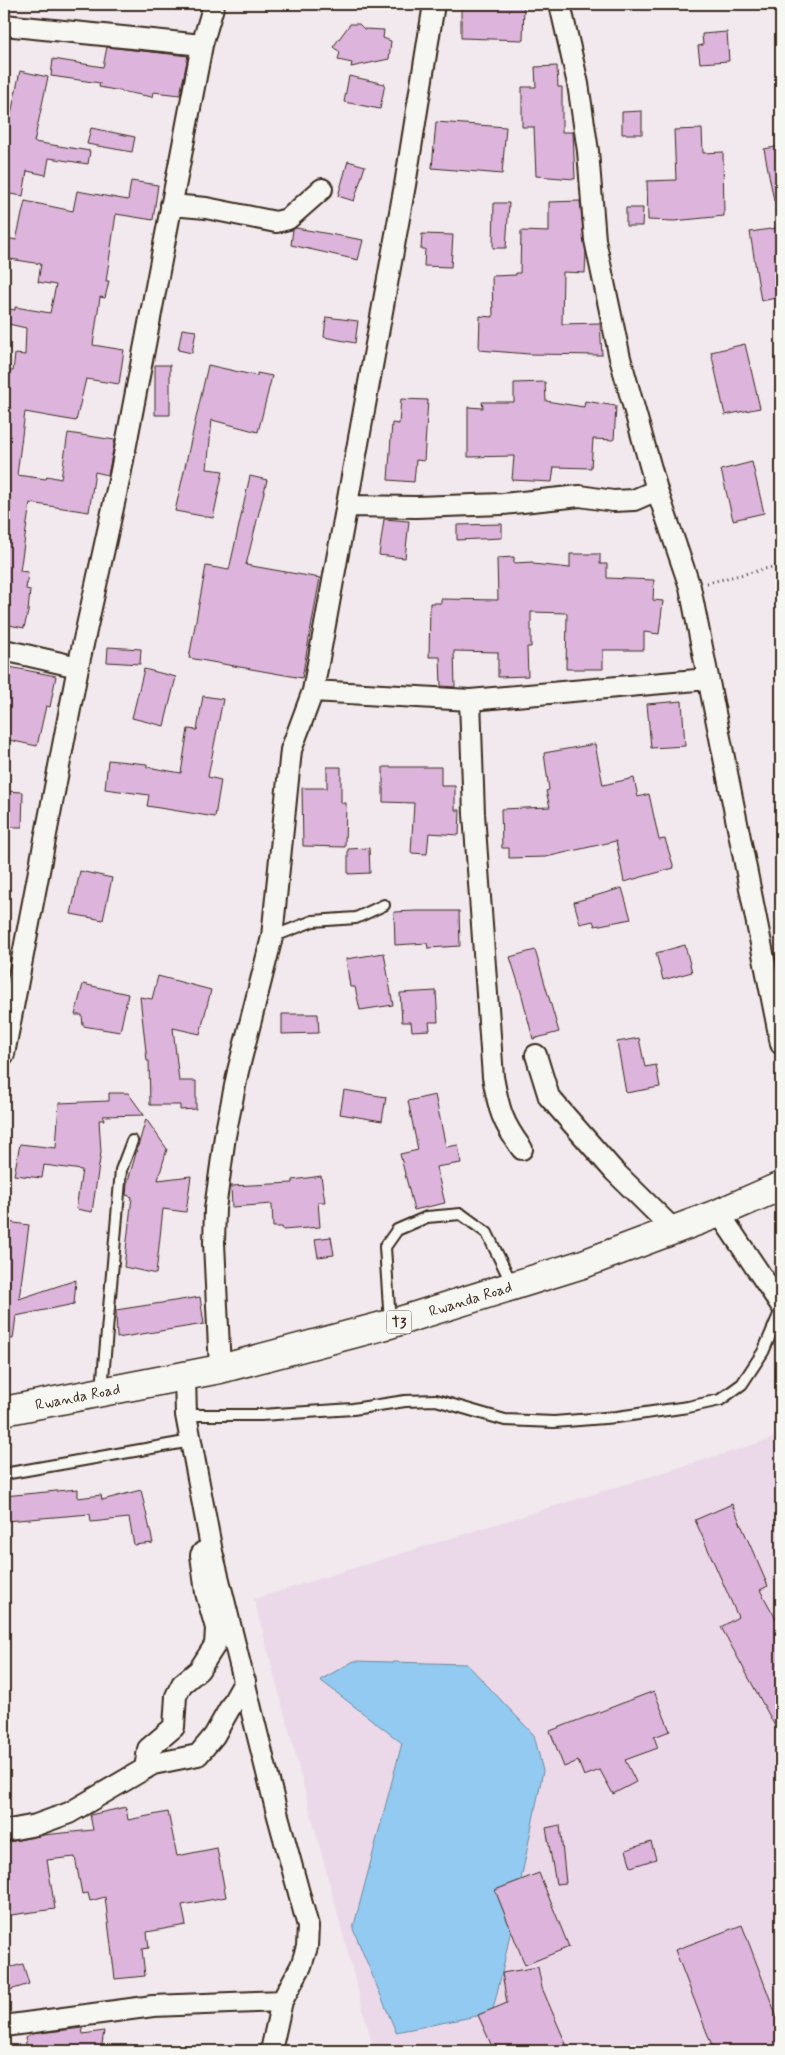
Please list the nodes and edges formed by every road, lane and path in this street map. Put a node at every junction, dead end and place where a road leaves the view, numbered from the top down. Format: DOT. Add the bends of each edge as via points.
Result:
graph roads {
  1 [pos="214,4"];
  2 [pos="434,4"];
  3 [pos="560,4"];
  4 [pos="4,26"];
  5 [pos="202,45"];
  6 [pos="322,188"];
  7 [pos="171,205"];
  8 [pos="657,490"];
  9 [pos="348,506"];
  10 [pos="781,565"];
  11 [pos="690,587"];
  12 [pos="4,650"];
  13 [pos="78,667"];
  14 [pos="708,679"];
  15 [pos="313,691"];
  16 [pos="470,700"];
  17 [pos="384,905"];
  18 [pos="272,937"];
  19 [pos="781,1044"];
  20 [pos="4,1054"];
  21 [pos="536,1055"];
  22 [pos="132,1142"];
  23 [pos="522,1149"];
  24 [pos="781,1186"];
  25 [pos="719,1212"];
  26 [pos="673,1229"];
  27 [pos="512,1286"];
  28 [pos="781,1305"];
  29 [pos="781,1310"];
  30 [pos="390,1324"];
  31 [pos="220,1369"];
  32 [pos="185,1377"];
  33 [pos="102,1390"];
  34 [pos="4,1411"];
  35 [pos="186,1415"];
  36 [pos="191,1441"];
  37 [pos="4,1474"];
  38 [pos="210,1543"];
  39 [pos="245,1681"];
  40 [pos="145,1769"];
  41 [pos="4,1831"];
  42 [pos="282,2001"];
  43 [pos="4,2026"];
  44 [pos="271,2051"];
  1 -- 5 [label="street"];
  2 -- 9 [label="street" via="406,184"];
  3 -- 8 [label="street" via="578,84 595,240 620,358"];
  4 -- 5 [label="street"];
  5 -- 7 [label="street"];
  6 -- 7 [label="street" via="288,219 276,222 206,208"];
  7 -- 13 [label="street" via="120,476"];
  8 -- 9 [label="street" via="634,500 613,501 580,496 504,504"];
  8 -- 11 [label="street"];
  9 -- 15 [label="street"];
  10 -- 11 [label="path"];
  11 -- 14 [label="street"];
  12 -- 13 [label="street"];
  13 -- 20 [label="street"];
  14 -- 16 [label="street"];
  14 -- 19 [label="street"];
  15 -- 16 [label="street"];
  15 -- 18 [label="street" via="291,750"];
  16 -- 23 [label="street" via="474,814 493,1077 500,1113"];
  17 -- 18 [label="lane" via="356,918 313,922"];
  18 -- 31 [label="street" via="238,1071 215,1209"];
  21 -- 26 [label="street" via="550,1097 614,1171"];
  22 -- 33 [label="lane" via="121,1170"];
  24 -- 25 [label="highway, Rwanda Road / T3"];
  25 -- 26 [label="highway, Rwanda Road / T3"];
  25 -- 28 [label="street"];
  26 -- 27 [label="highway, Rwanda Road / T3" via="583,1264"];
  27 -- 30 [label="highway, Rwanda Road / T3"];
  27 -- 30 [label="lane" via="487,1233 460,1214 427,1217 397,1230 384,1247"];
  29 -- 35 [label="lane" via="763,1352 742,1384 720,1400 688,1407 554,1422 505,1420 436,1400 406,1401 353,1410"];
  30 -- 31 [label="highway, Rwanda Road / T3"];
  31 -- 32 [label="highway, Rwanda Road / T3"];
  32 -- 33 [label="highway, Rwanda Road / T3"];
  32 -- 35 [label="street"];
  33 -- 34 [label="highway, Rwanda Road / T3"];
  35 -- 36 [label="street"];
  36 -- 37 [label="lane"];
  36 -- 38 [label="street"];
  38 -- 39 [label="street"];
  38 -- 40 [label="street" via="201,1555 206,1593 216,1628 215,1645 199,1670 179,1690 174,1727 148,1749"];
  39 -- 40 [label="street" via="204,1750 191,1758 153,1764"];
  39 -- 42 [label="street" via="308,1926 307,1947 301,1966"];
  40 -- 41 [label="street" via="69,1813"];
  42 -- 43 [label="street" via="153,2006"];
  42 -- 44 [label="street"];
}
